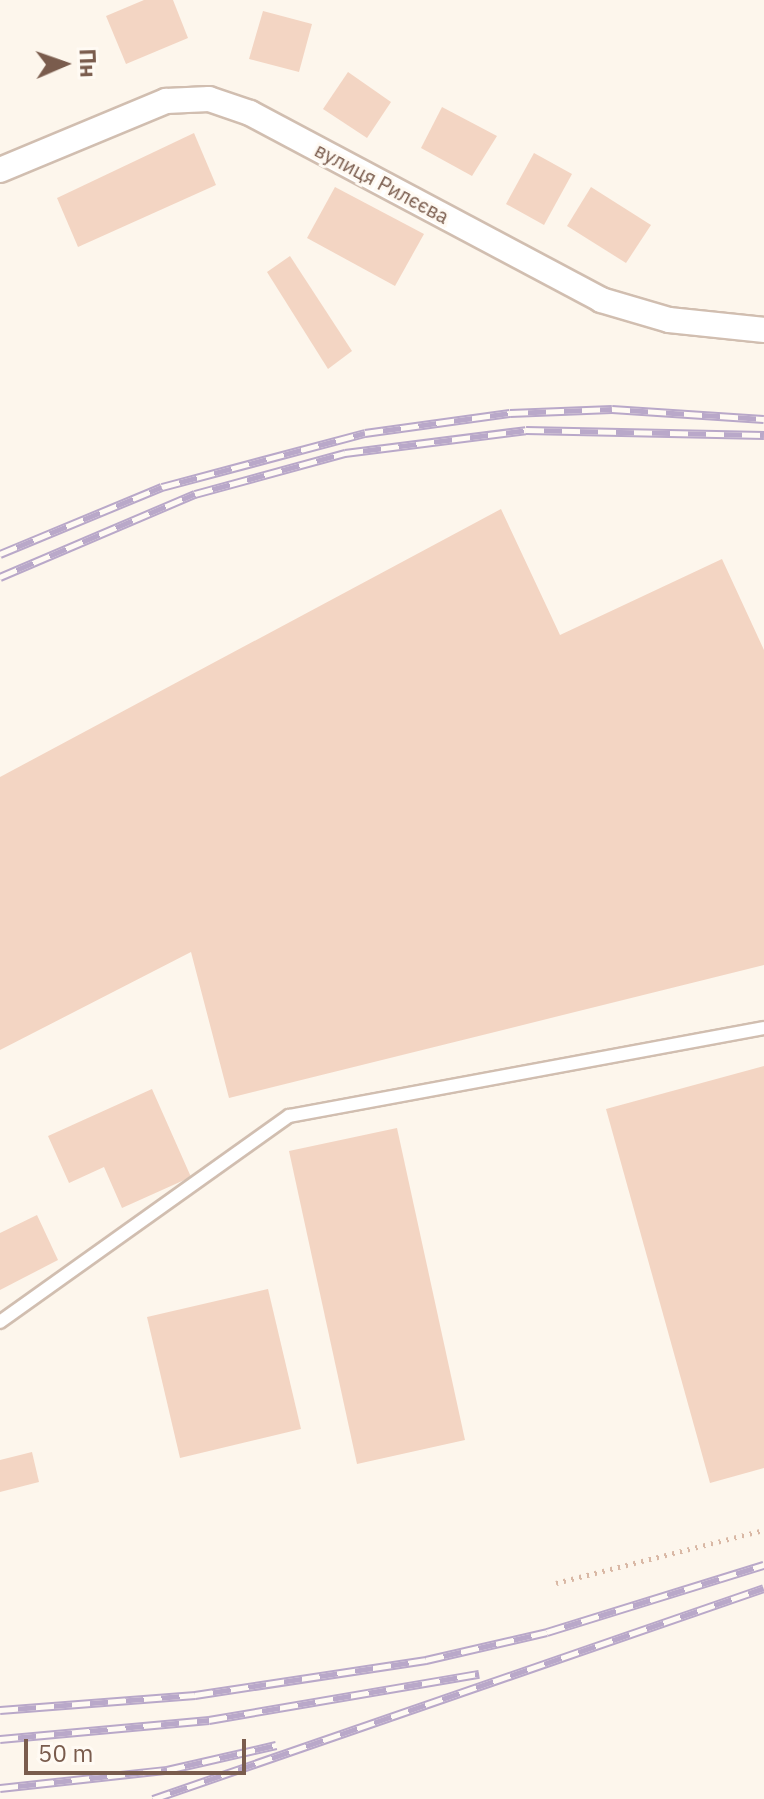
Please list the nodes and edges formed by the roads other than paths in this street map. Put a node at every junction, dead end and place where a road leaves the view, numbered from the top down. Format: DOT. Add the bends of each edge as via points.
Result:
graph roads {
  1 [pos="0,170"];
  2 [pos="764,330"];
  3 [pos="764,1028"];
  4 [pos="0,1322"];
  1 -- 2 [label="street, вулиця Рилєєва" via="166,101 209,99 250,113 601,300 669,320"];
  3 -- 4 [label="lane" via="289,1116"];
}
